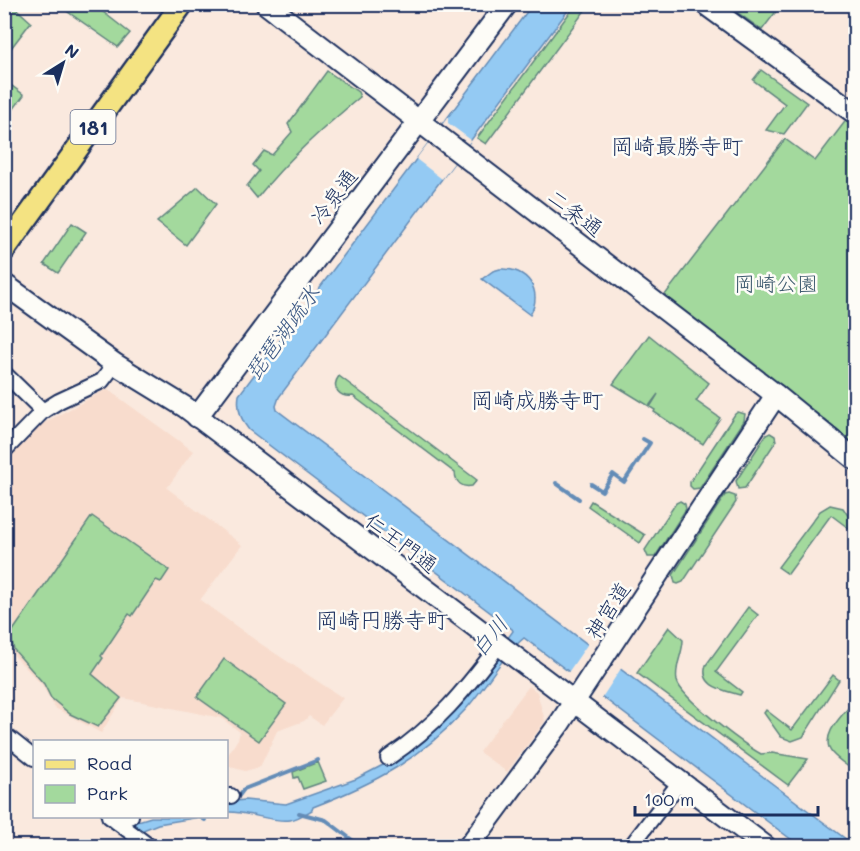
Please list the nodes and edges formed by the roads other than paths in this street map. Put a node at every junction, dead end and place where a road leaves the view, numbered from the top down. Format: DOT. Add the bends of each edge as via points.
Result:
graph roads {
  1 [pos="182,4"];
  2 [pos="507,4"];
  3 [pos="705,4"];
  4 [pos="278,8"];
  5 [pos="855,114"];
  6 [pos="425,127"];
  7 [pos="4,250"];
  8 [pos="4,284"];
  9 [pos="115,364"];
  10 [pos="4,373"];
  11 [pos="776,395"];
  12 [pos="44,411"];
  13 [pos="197,417"];
  14 [pos="4,451"];
  15 [pos="855,460"];
  16 [pos="501,650"];
  17 [pos="578,695"];
  18 [pos="4,734"];
  19 [pos="33,757"];
  20 [pos="388,758"];
  21 [pos="680,782"];
  22 [pos="119,820"];
  23 [pos="149,846"];
  24 [pos="469,846"];
  25 [pos="631,846"];
  26 [pos="765,846"];
  1 -- 7 [label="main road, 181"];
  2 -- 6 [label="street, 冷泉通"];
  3 -- 5 [label="street"];
  4 -- 6 [label="street, 二条通"];
  6 -- 11 [label="street, 二条通"];
  6 -- 13 [label="street, 冷泉通"];
  8 -- 9 [label="street, 仁王門通"];
  9 -- 12 [label="street" via="102,381"];
  9 -- 13 [label="street, 仁王門通"];
  10 -- 12 [label="street"];
  11 -- 15 [label="street, 二条通"];
  11 -- 17 [label="street, 神宮道"];
  12 -- 14 [label="street"];
  13 -- 16 [label="street, 仁王門通"];
  16 -- 17 [label="street, 仁王門通"];
  16 -- 20 [label="street" via="447,711"];
  17 -- 21 [label="street, 仁王門通"];
  17 -- 24 [label="street, 神宮道"];
  18 -- 19 [label="street"];
  21 -- 25 [label="street"];
  21 -- 26 [label="street, 仁王門通"];
  22 -- 23 [label="street"];
}
